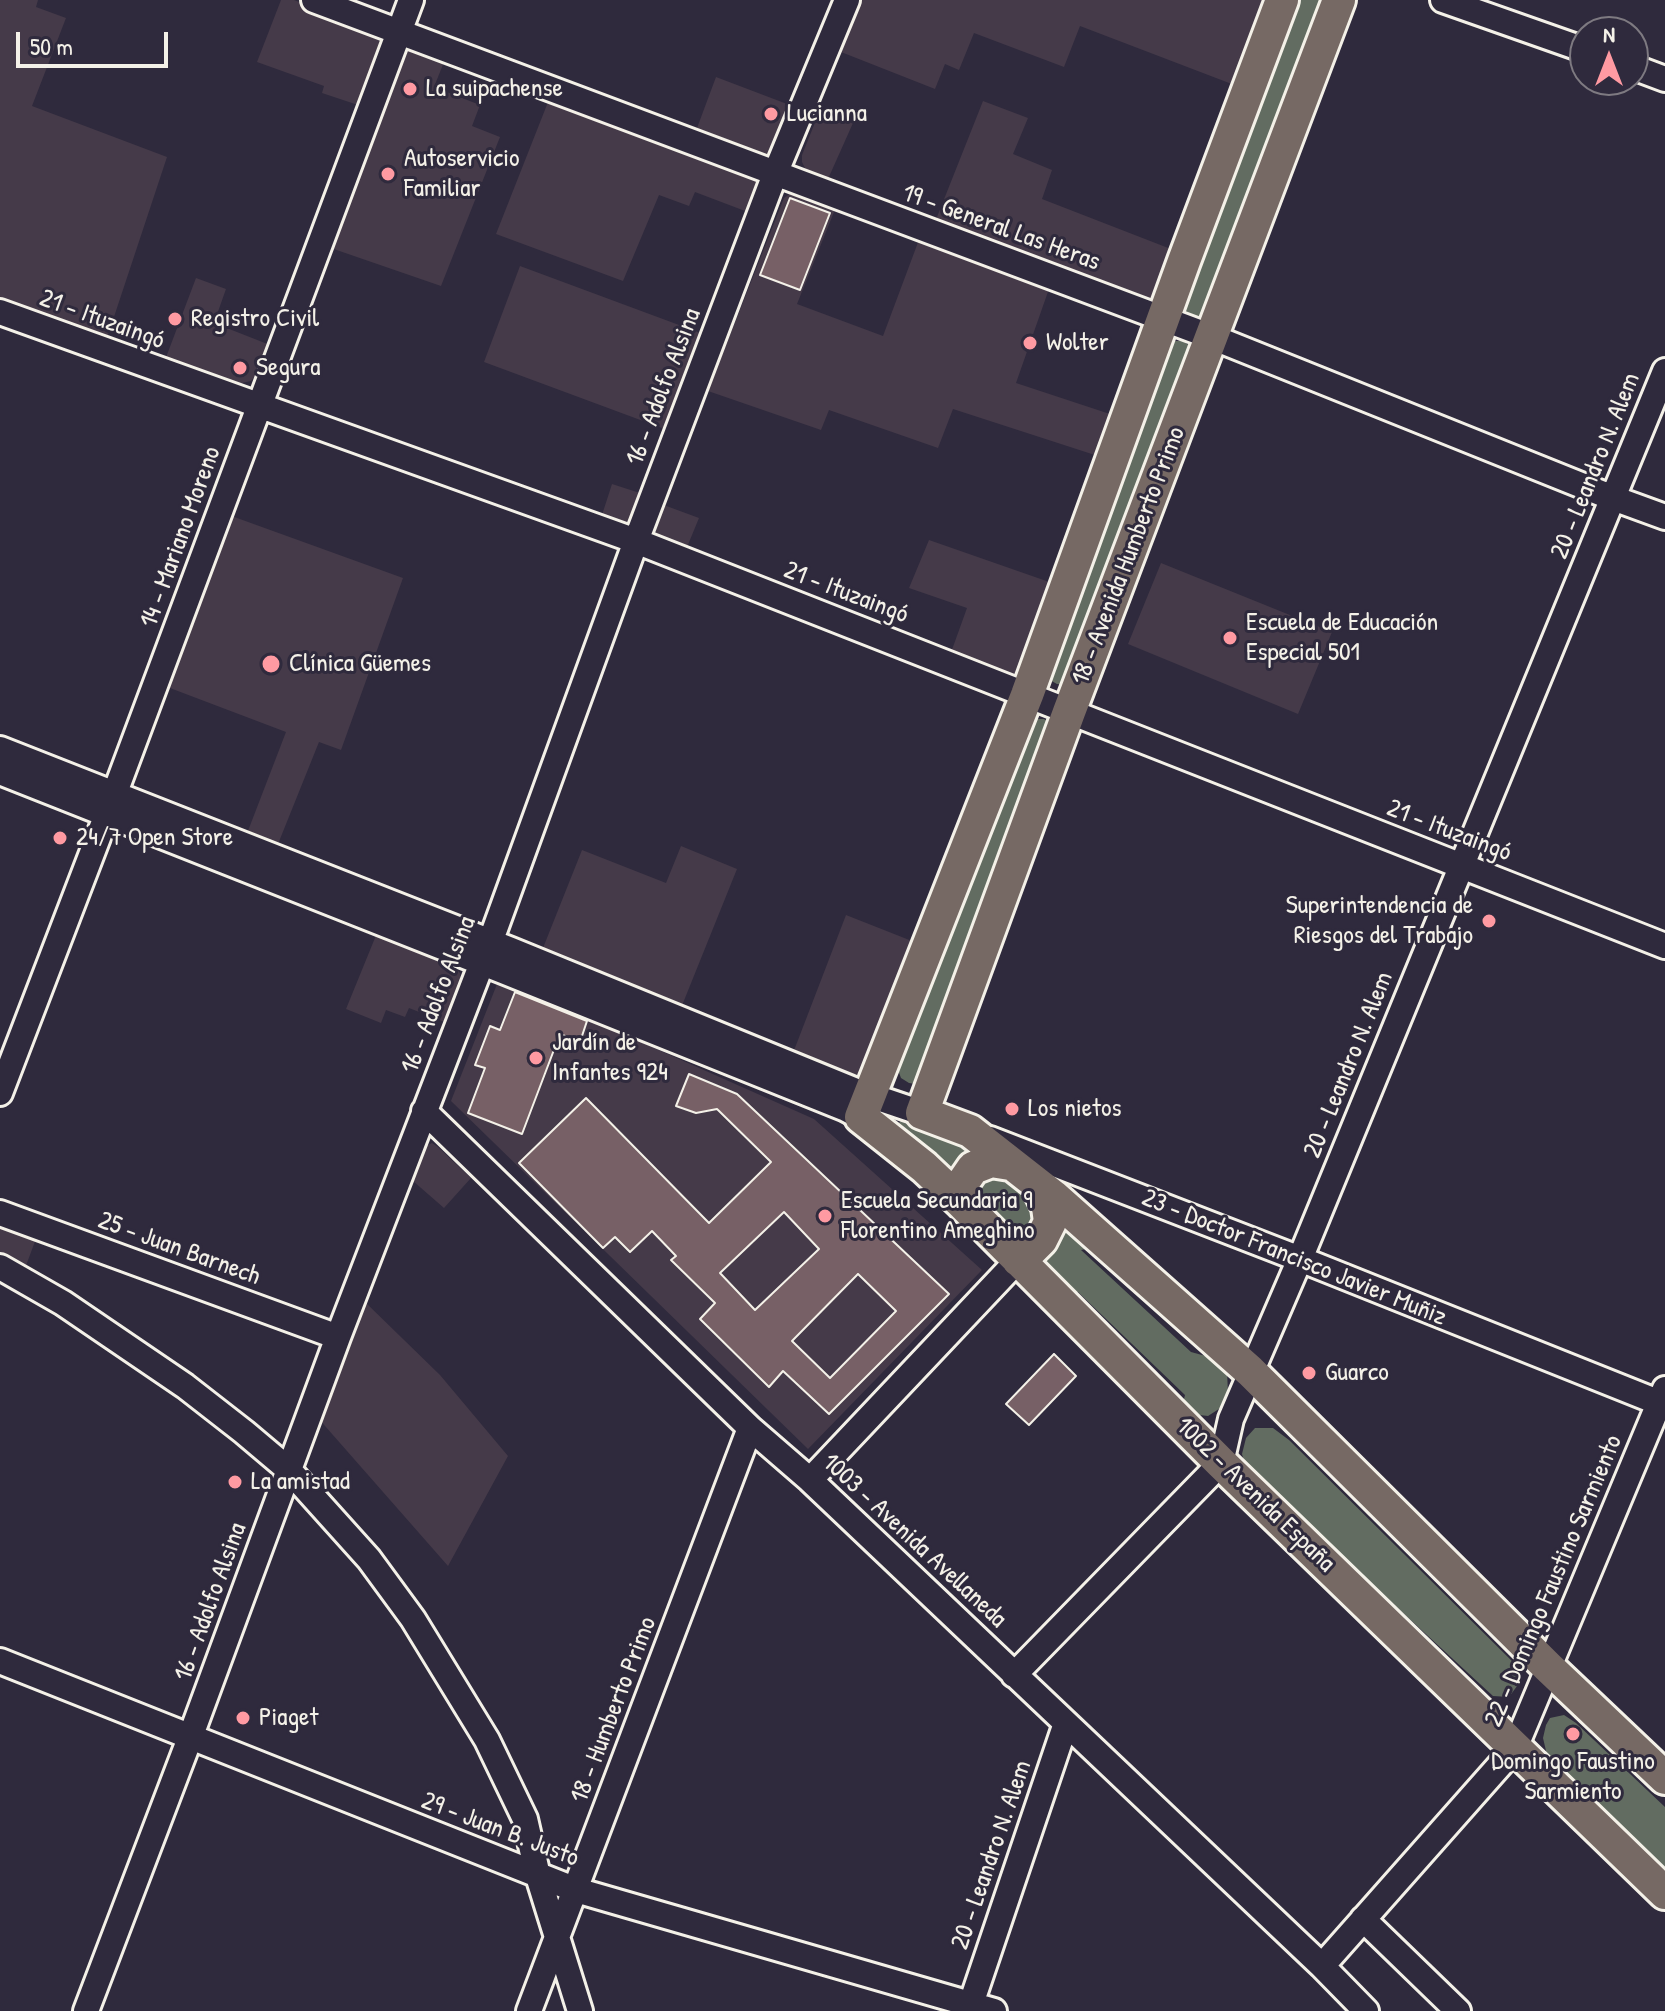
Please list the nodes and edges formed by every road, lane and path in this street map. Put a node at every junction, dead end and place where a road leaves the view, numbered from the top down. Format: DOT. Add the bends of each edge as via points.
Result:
graph roads {
  1 [pos="314,0"];
  2 [pos="411,0"];
  3 [pos="847,0"];
  4 [pos="1282,0"];
  5 [pos="1339,0"];
  6 [pos="1443,0"];
  7 [pos="399,31"];
  8 [pos="1569,44"];
  9 [pos="775,174"];
  10 [pos="0,312"];
  11 [pos="1163,319"];
  12 [pos="1212,337"];
  13 [pos="1665,371"];
  14 [pos="259,407"];
  15 [pos="1613,498"];
  16 [pos="1665,517"];
  17 [pos="636,541"];
  18 [pos="1027,695"];
  19 [pos="1069,712"];
  20 [pos="0,749"];
  21 [pos="0,772"];
  22 [pos="111,804"];
  23 [pos="1461,866"];
  24 [pos="1665,946"];
  25 [pos="486,952"];
  26 [pos="0,1093"];
  27 [pos="865,1106"];
  28 [pos="424,1111"];
  29 [pos="922,1113"];
  30 [pos="970,1131"];
  31 [pos="1023,1173"];
  32 [pos="962,1203"];
  33 [pos="0,1213"];
  34 [pos="1300,1259"];
  35 [pos="1018,1260"];
  36 [pos="0,1267"];
  37 [pos="338,1337"];
  38 [pos="1250,1371"];
  39 [pos="1663,1399"];
  40 [pos="750,1428"];
  41 [pos="1221,1463"];
  42 [pos="289,1470"];
  43 [pos="810,1480"];
  44 [pos="0,1661"];
  45 [pos="1548,1667"];
  46 [pos="1014,1675"];
  47 [pos="1066,1723"];
  48 [pos="190,1738"];
  49 [pos="1515,1748"];
  50 [pos="1665,1778"];
  51 [pos="538,1876"];
  52 [pos="576,1890"];
  53 [pos="1665,1893"];
  54 [pos="1363,1919"];
  55 [pos="557,1940"];
  56 [pos="1322,1966"];
  57 [pos="971,2004"];
  58 [pos="86,2011"];
  59 [pos="529,2011"];
  60 [pos="580,2011"];
  61 [pos="994,2011"];
  62 [pos="1366,2011"];
  63 [pos="1458,2011"];
  1 -- 7 [label="street, 19 - General Las Heras"];
  2 -- 7 [label="street, 14 - Mariano Moreno"];
  3 -- 9 [label="street, 16 - Adolfo Alsina"];
  4 -- 11 [label="main road, 18 - Avenida Humberto Primo"];
  5 -- 12 [label="main road, 18 - Avenida Humberto Primo"];
  6 -- 8 [label="street"];
  7 -- 9 [label="street, 19 - General Las Heras"];
  7 -- 14 [label="street, 14 - Mariano Moreno"];
  9 -- 11 [label="street, 19 - General Las Heras"];
  9 -- 17 [label="street, 16 - Adolfo Alsina"];
  10 -- 14 [label="street, 21 - Ituzaingó"];
  11 -- 12 [label="street, 19 - General Las Heras"];
  11 -- 18 [label="main road, 18 - Avenida Humberto Primo"];
  12 -- 15 [label="street, 19 - General Las Heras"];
  12 -- 19 [label="main road, 18 - Avenida Humberto Primo"];
  13 -- 15 [label="street, 20 - Leandro N. Alem"];
  14 -- 17 [label="street, 21 - Ituzaingó"];
  14 -- 22 [label="street, 14 - Mariano Moreno"];
  15 -- 16 [label="street, 19 - General Las Heras"];
  15 -- 23 [label="street, 20 - Leandro N. Alem"];
  17 -- 18 [label="street, 21 - Ituzaingó"];
  17 -- 25 [label="street, 16 - Adolfo Alsina"];
  18 -- 19 [label="street, 21 - Ituzaingó"];
  18 -- 27 [label="main road, 18 - Avenida Humberto Primo"];
  19 -- 23 [label="street, 21 - Ituzaingó"];
  19 -- 29 [label="main road, 18 - Avenida Humberto Primo"];
  20 -- 22 [label="street"];
  21 -- 22 [label="street"];
  22 -- 25 [label="street"];
  22 -- 26 [label="street, 14 - Mariano Moreno"];
  23 -- 24 [label="street, 21 - Ituzaingó"];
  23 -- 34 [label="street, 20 - Leandro N. Alem"];
  25 -- 27 [label="street" via="854,1090"];
  25 -- 28 [label="street, 16 - Adolfo Alsina"];
  27 -- 29 [label="street"];
  27 -- 32 [label="main road, 1002 - Avenida España"];
  28 -- 37 [label="street, 16 - Adolfo Alsina"];
  28 -- 40 [label="street, 1003 - Avenida Avellaneda"];
  29 -- 30 [label="main road, 23 - Doctor Francisco Javier Muñiz"];
  30 -- 31 [label="main road"];
  30 -- 34 [label="street, 23 - Doctor Francisco Javier Muñiz"];
  31 -- 32 [label="main road" via="991,1161 973,1168 962,1184"];
  31 -- 35 [label="main road" via="1048,1207 1050,1222 1041,1240"];
  31 -- 38 [label="main road"];
  32 -- 35 [label="main road, 1002 - Avenida España"];
  33 -- 37 [label="street, 25 - Juan Barnech"];
  34 -- 38 [label="street, 20 - Leandro N. Alem"];
  34 -- 39 [label="street, 23 - Doctor Francisco Javier Muñiz"];
  35 -- 41 [label="main road, 1002 - Avenida España"];
  35 -- 43 [label="street"];
  36 -- 42 [label="street" via="185,1386"];
  37 -- 42 [label="street, 16 - Adolfo Alsina"];
  38 -- 41 [label="street, 20 - Leandro N. Alem"];
  38 -- 45 [label="main road"];
  39 -- 45 [label="street, 22 - Domingo Faustino Sarmiento"];
  40 -- 43 [label="street, 1003 - Avenida Avellaneda"];
  40 -- 52 [label="street, 18 - Humberto Primo"];
  41 -- 46 [label="street"];
  41 -- 49 [label="main road, 1002 - Avenida España"];
  42 -- 48 [label="street, 16 - Adolfo Alsina"];
  42 -- 51 [label="street" via="369,1559 421,1632 494,1754 525,1819"];
  43 -- 46 [label="street, 1003 - Avenida Avellaneda"];
  44 -- 48 [label="street, 29 - Juan B. Justo"];
  45 -- 49 [label="street, 22 - Domingo Faustino Sarmiento"];
  45 -- 50 [label="main road"];
  46 -- 47 [label="street, 1003 - Avenida Avellaneda"];
  47 -- 56 [label="street, 1003 - Avenida Avellaneda"];
  47 -- 57 [label="street, 20 - Leandro N. Alem"];
  48 -- 51 [label="street, 29 - Juan B. Justo"];
  48 -- 58 [label="street, 16 - Adolfo Alsina"];
  49 -- 53 [label="main road, 1002 - Avenida España"];
  49 -- 54 [label="street, 22 - Domingo Faustino Sarmiento"];
  51 -- 52 [label="street, 29 - Juan B. Justo"];
  51 -- 55 [label="street"];
  52 -- 55 [label="street, 18 - Humberto Primo"];
  52 -- 57 [label="street, 29 - Juan B. Justo"];
  54 -- 56 [label="street, 22 - Domingo Faustino Sarmiento"];
  54 -- 63 [label="street"];
  55 -- 59 [label="street, 18 - Humberto Primo"];
  55 -- 60 [label="street"];
  56 -- 62 [label="street, 1003 - Avenida Avellaneda"];
  57 -- 61 [label="street, 29 - Juan B. Justo"];
}
